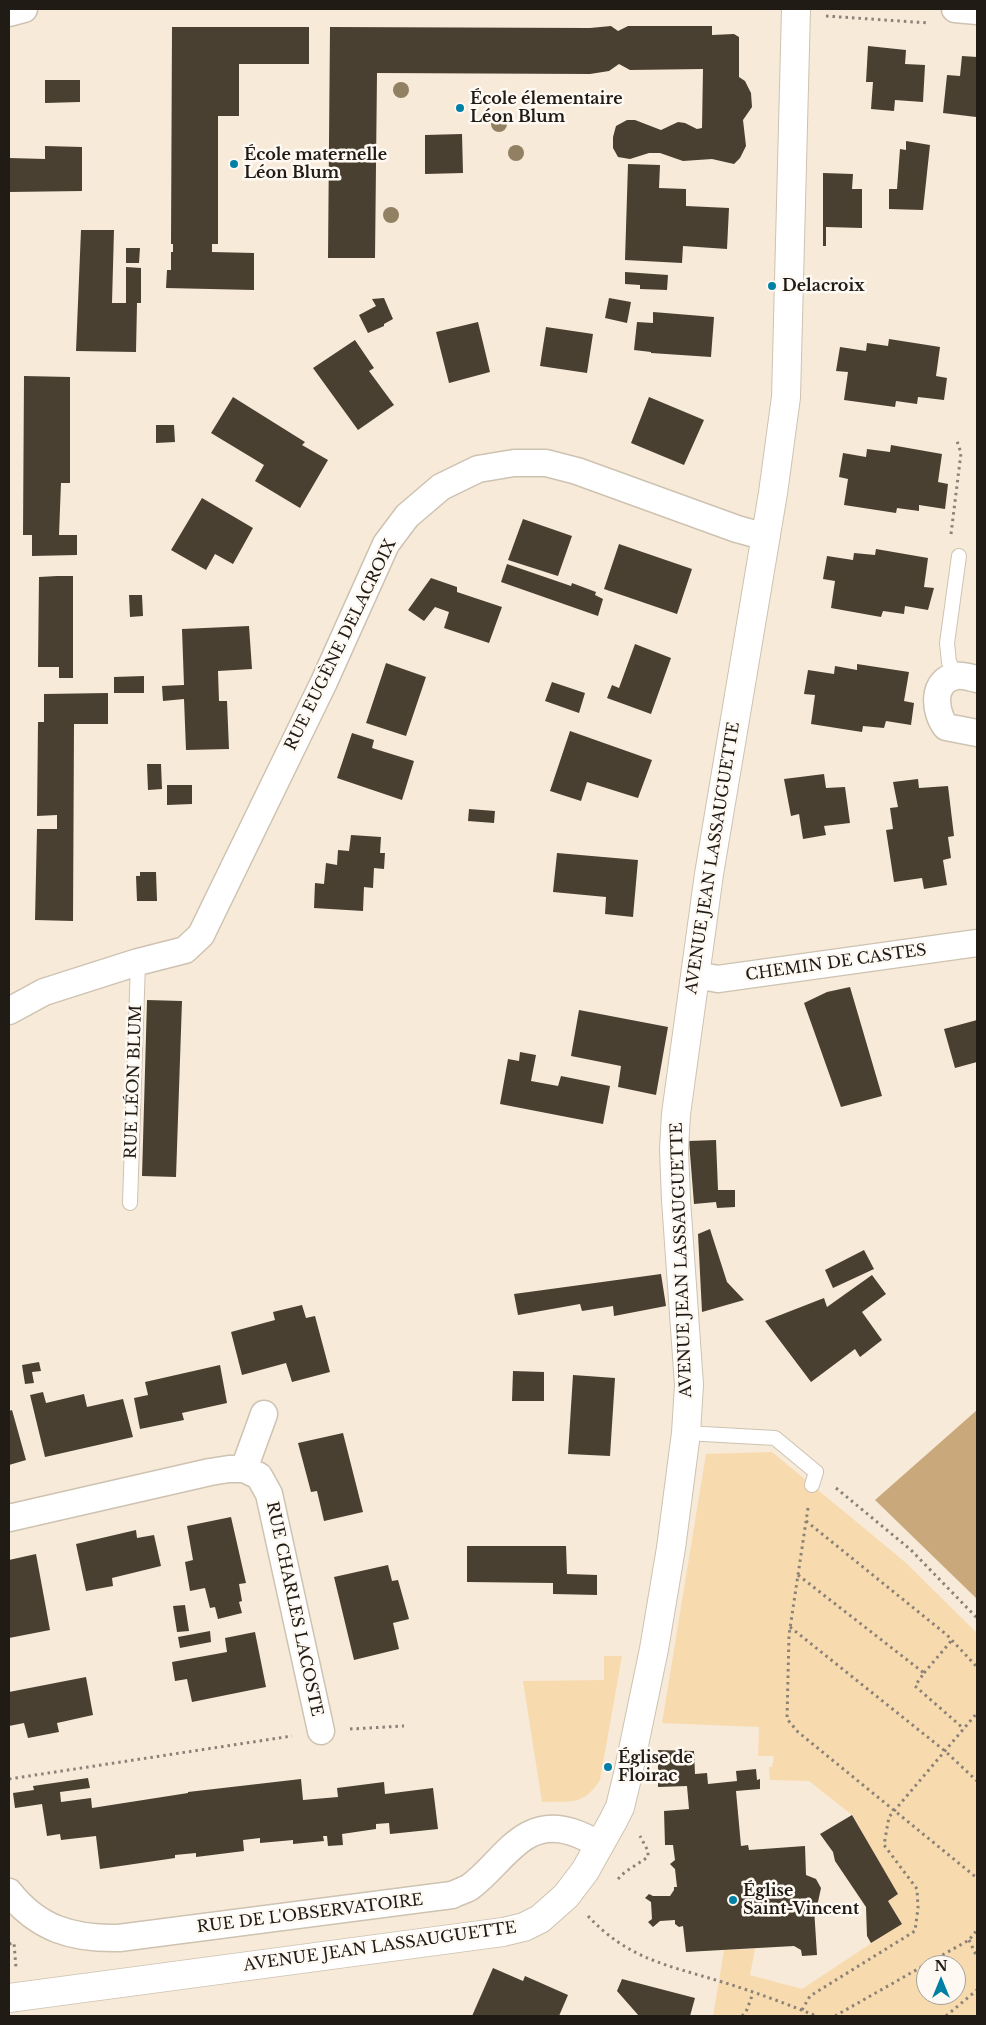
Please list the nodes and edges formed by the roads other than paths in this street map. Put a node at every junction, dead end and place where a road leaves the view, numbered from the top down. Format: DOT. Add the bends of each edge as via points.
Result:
graph roads {
  1 [pos="24,9"];
  2 [pos="977,11"];
  3 [pos="9,13"];
  4 [pos="945,14"];
  5 [pos="796,17"];
  6 [pos="766,536"];
  7 [pos="959,556"];
  8 [pos="967,677"];
  9 [pos="977,733"];
  10 [pos="977,943"];
  11 [pos="138,962"];
  12 [pos="695,975"];
  13 [pos="9,1010"];
  14 [pos="130,1203"];
  15 [pos="264,1414"];
  16 [pos="686,1433"];
  17 [pos="244,1469"];
  18 [pos="812,1485"];
  19 [pos="9,1518"];
  20 [pos="321,1731"];
  21 [pos="600,1845"];
  22 [pos="9,1892"];
  23 [pos="9,1998"];
  1 -- 3 [label="street"];
  2 -- 4 [label="street"];
  5 -- 6 [label="street, AVENUE JEAN LASSAUGUETTE" via="786,398"];
  6 -- 11 [label="street, RUE EUGÈNE DELACROIX" via="546,463 514,463 478,469 441,487 407,516 386,544 201,934 185,950"];
  6 -- 12 [label="street, AVENUE JEAN LASSAUGUETTE"];
  7 -- 8 [label="lane" via="947,643 949,662"];
  8 -- 9 [label="street" via="945,682 936,695 936,708 946,727"];
  10 -- 12 [label="street, CHEMIN DE CASTES" via="718,979"];
  11 -- 13 [label="street, RUE EUGÈNE DELACROIX" via="44,992"];
  11 -- 14 [label="lane, RUE LÉON BLUM"];
  12 -- 16 [label="street, AVENUE JEAN LASSAUGUETTE" via="674,1149 689,1385"];
  15 -- 17 [label="street"];
  16 -- 18 [label="lane" via="775,1438 816,1472"];
  16 -- 21 [label="street, AVENUE JEAN LASSAUGUETTE" via="671,1548 625,1790"];
  17 -- 19 [label="street" via="210,1472"];
  17 -- 20 [label="street, RUE CHARLES LACOSTE" via="259,1476 269,1494"];
  21 -- 22 [label="street, RUE DE L'OBSERVATOIRE" via="571,1831 546,1830 513,1844 469,1888 452,1895 119,1938 92,1938 54,1928 34,1918"];
  21 -- 23 [label="street, AVENUE JEAN LASSAUGUETTE" via="566,1896 540,1919 524,1927"];
}
